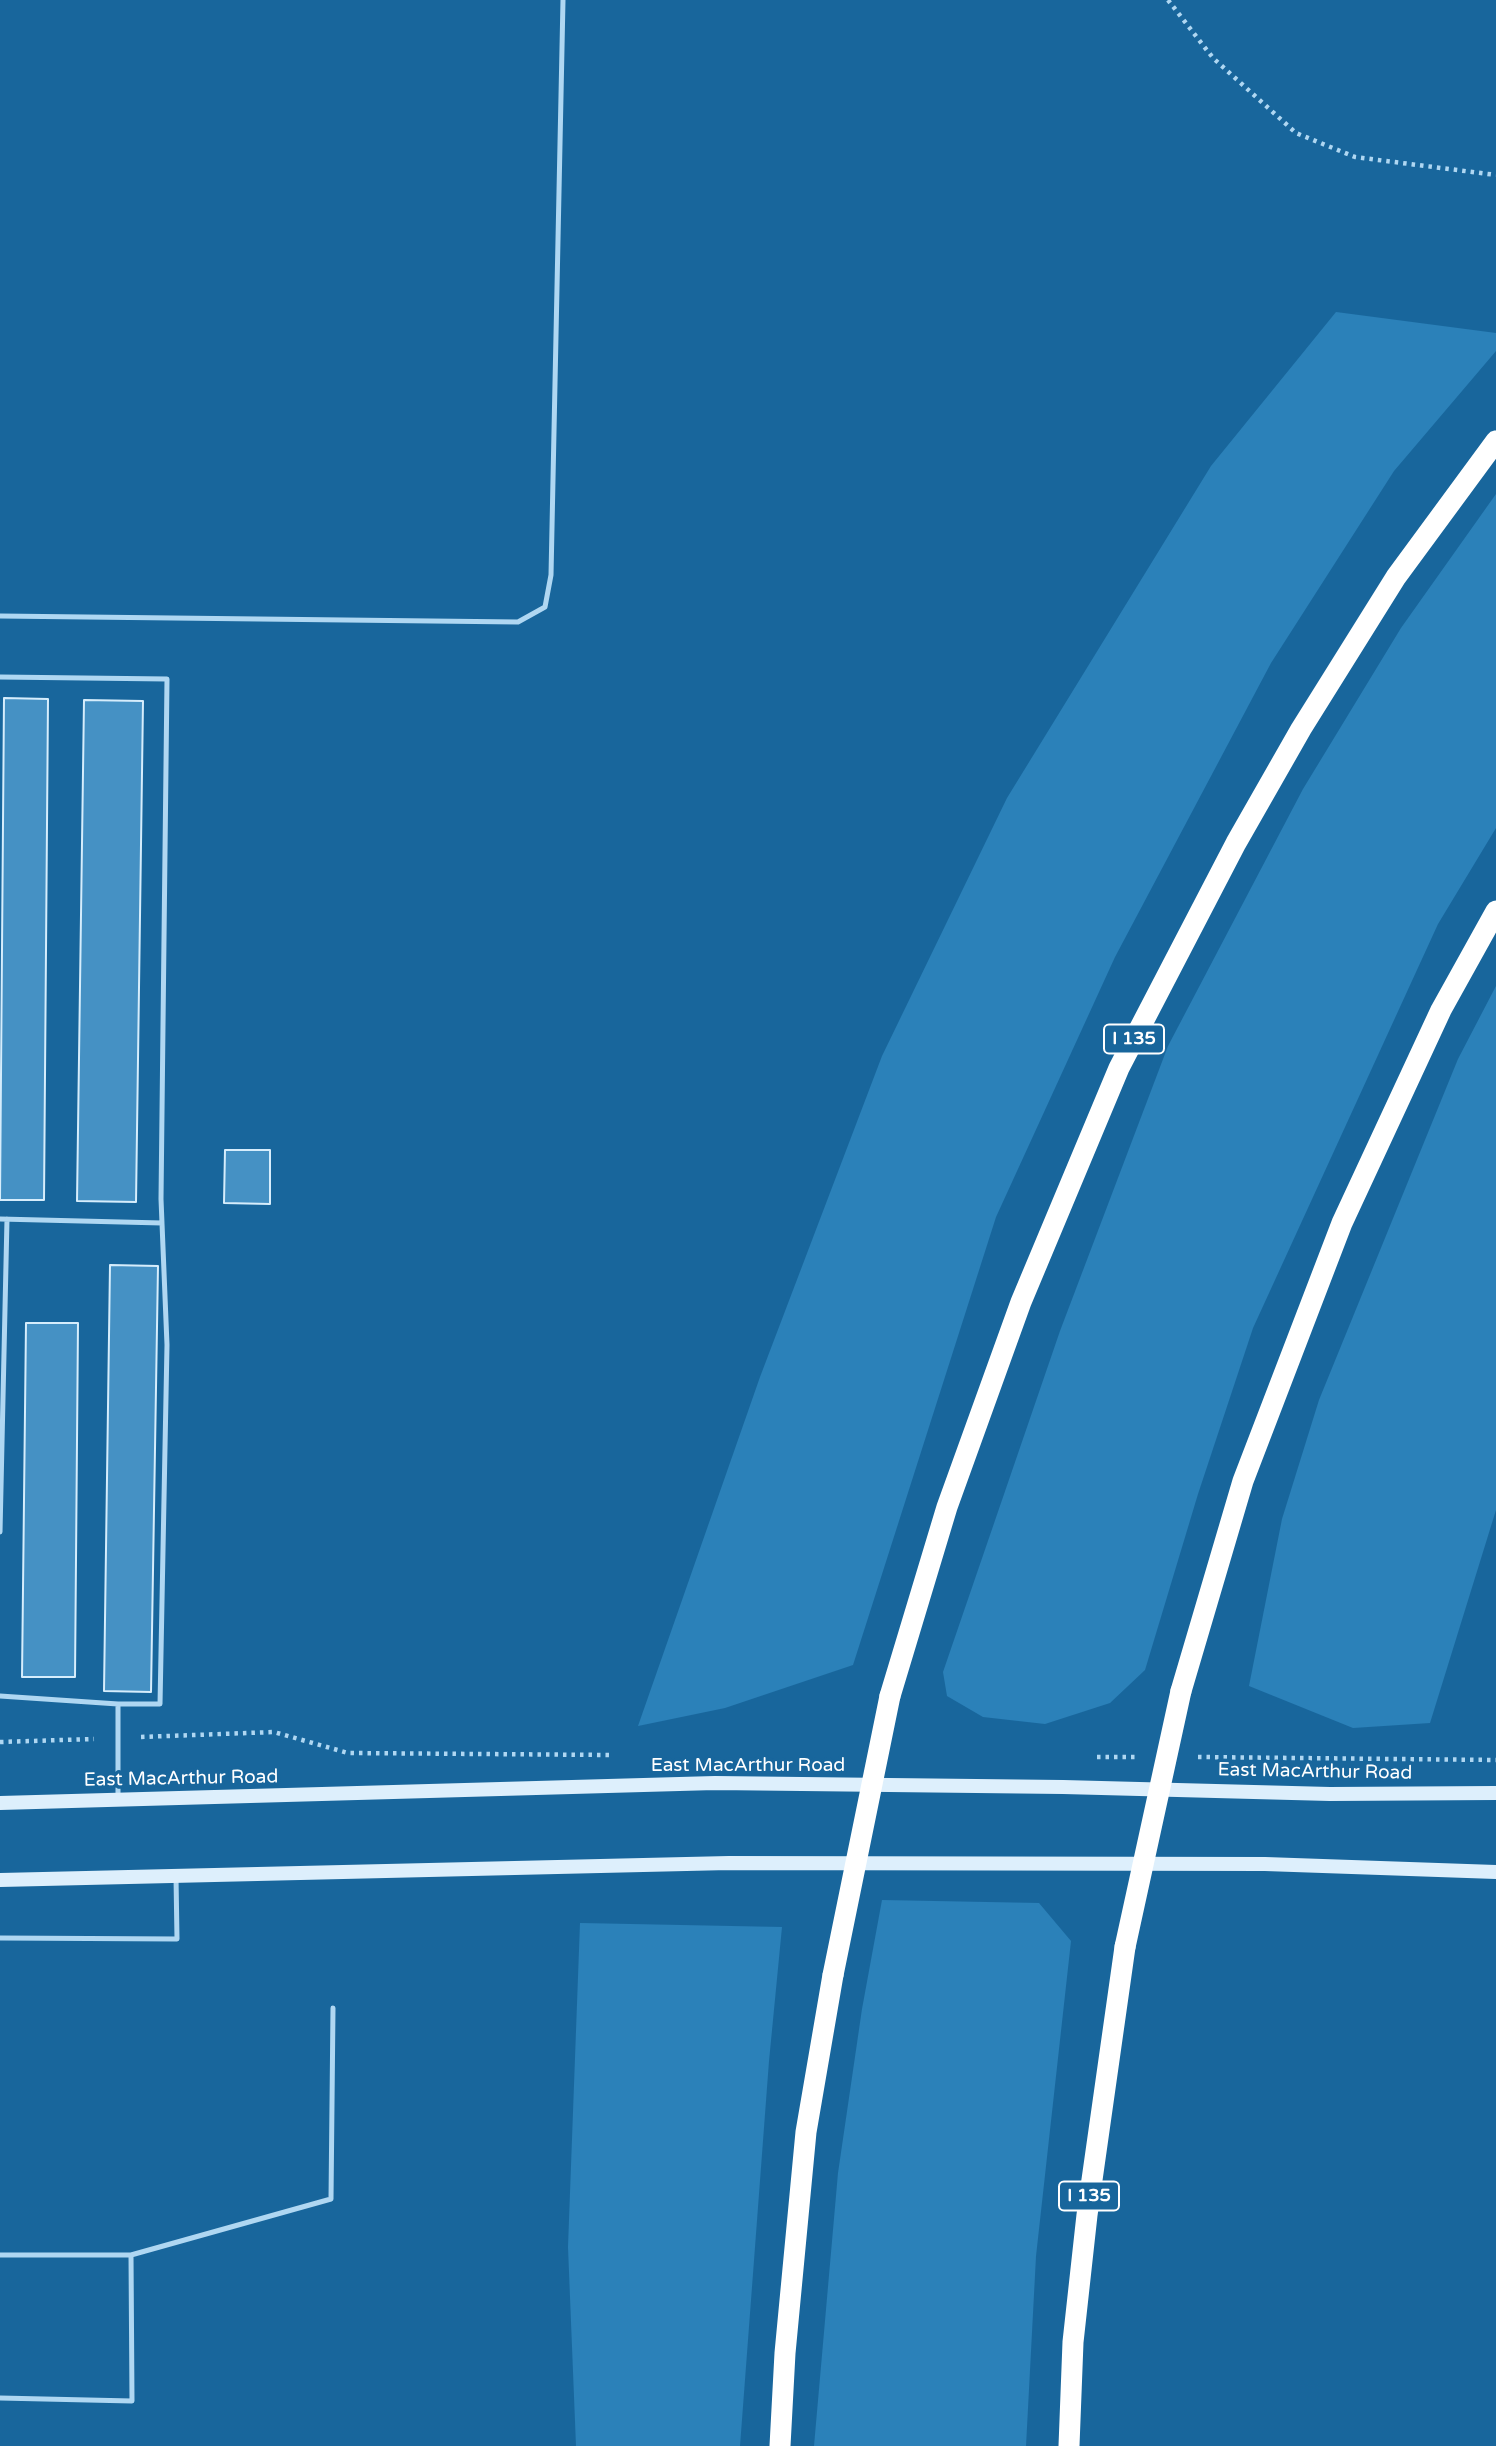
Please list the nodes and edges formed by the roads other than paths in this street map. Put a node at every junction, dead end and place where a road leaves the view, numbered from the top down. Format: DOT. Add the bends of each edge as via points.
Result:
graph roads {
  1 [pos="563,0"];
  2 [pos="1496,441"];
  3 [pos="0,616"];
  4 [pos="0,677"];
  5 [pos="1496,911"];
  6 [pos="4,1219"];
  7 [pos="162,1223"];
  8 [pos="0,1532"];
  9 [pos="0,1696"];
  10 [pos="118,1704"];
  11 [pos="1496,1793"];
  12 [pos="118,1800"];
  13 [pos="0,1803"];
  14 [pos="1496,1872"];
  15 [pos="176,1876"];
  16 [pos="0,1880"];
  17 [pos="0,1938"];
  18 [pos="333,2008"];
  19 [pos="0,2255"];
  20 [pos="131,2255"];
  21 [pos="0,2398"];
  22 [pos="780,2446"];
  23 [pos="1069,2446"];
  1 -- 3 [label="lane" via="551,575 545,607 517,622"];
  2 -- 22 [label="highway, I 135, bridge" via="1396,577 1301,729 1119,1068 1012,1328 947,1507 890,1696 833,1975 806,2132"];
  4 -- 7 [label="lane" via="167,679"];
  5 -- 23 [label="highway, I 135, bridge" via="1441,1010 1342,1223 1243,1481 1181,1691 1125,1947 1087,2215 1073,2342"];
  6 -- 7 [label="lane"];
  6 -- 8 [label="lane"];
  7 -- 10 [label="lane" via="167,1345 160,1704"];
  9 -- 10 [label="lane"];
  10 -- 12 [label="lane"];
  11 -- 12 [label="street, East MacArthur Road" via="715,1783"];
  12 -- 13 [label="street, East MacArthur Road"];
  14 -- 15 [label="street" via="1265,1864 729,1863"];
  15 -- 16 [label="street"];
  15 -- 17 [label="lane" via="177,1939"];
  18 -- 20 [label="lane" via="331,2199"];
  19 -- 20 [label="lane"];
  20 -- 21 [label="lane" via="132,2401"];
}
